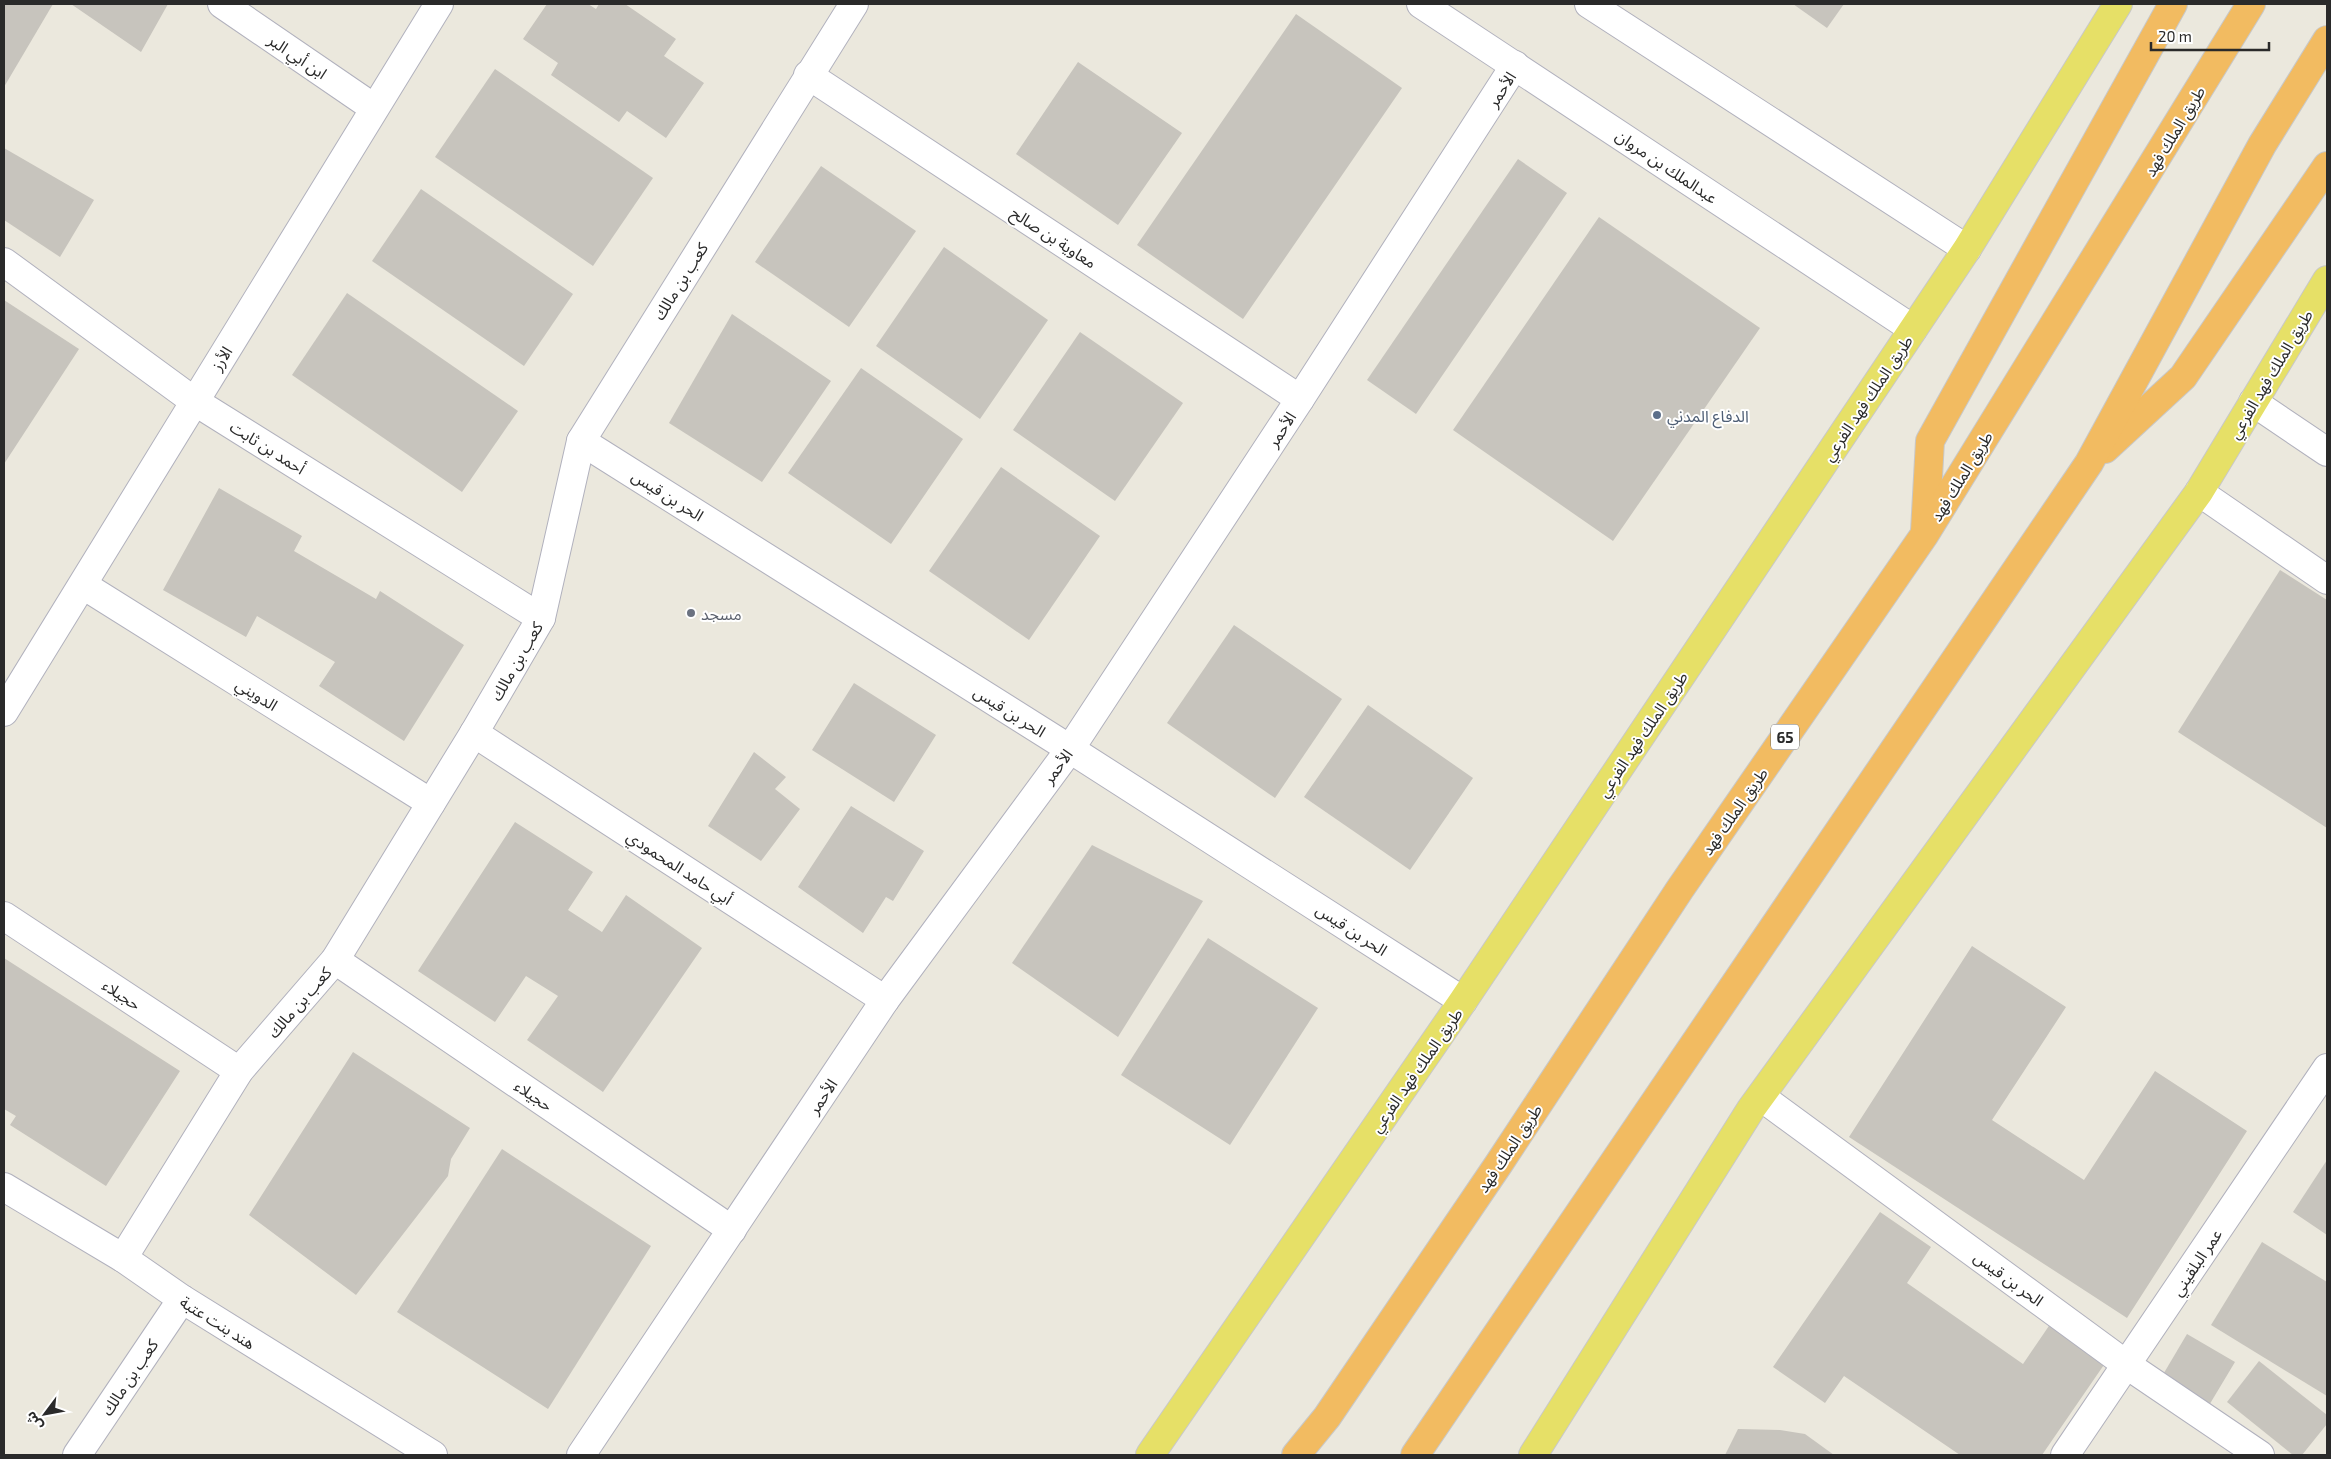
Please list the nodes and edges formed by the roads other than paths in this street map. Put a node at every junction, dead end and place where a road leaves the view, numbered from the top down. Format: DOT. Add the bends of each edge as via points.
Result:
graph roads {
  1 [pos="222,4"];
  2 [pos="439,4"];
  3 [pos="854,4"];
  4 [pos="1421,4"];
  5 [pos="1589,4"];
  6 [pos="2118,4"];
  7 [pos="2173,4"];
  8 [pos="2251,4"];
  9 [pos="2327,40"];
  10 [pos="1516,65"];
  11 [pos="808,75"];
  12 [pos="374,108"];
  13 [pos="2327,166"];
  14 [pos="1967,249"];
  15 [pos="4,262"];
  16 [pos="2327,280"];
  17 [pos="1913,329"];
  18 [pos="1300,399"];
  19 [pos="194,401"];
  20 [pos="2252,402"];
  21 [pos="581,441"];
  22 [pos="2327,452"];
  23 [pos="2089,463"];
  24 [pos="2198,492"];
  25 [pos="1925,534"];
  26 [pos="2327,580"];
  27 [pos="83,585"];
  28 [pos="542,618"];
  29 [pos="4,712"];
  30 [pos="474,733"];
  31 [pos="1070,749"];
  32 [pos="431,803"];
  33 [pos="4,916"];
  34 [pos="335,960"];
  35 [pos="885,1000"];
  36 [pos="1463,1001"];
  37 [pos="2327,1068"];
  38 [pos="239,1071"];
  39 [pos="1761,1097"];
  40 [pos="4,1187"];
  41 [pos="732,1230"];
  42 [pos="123,1258"];
  43 [pos="182,1299"];
  44 [pos="2127,1365"];
  45 [pos="77,1455"];
  46 [pos="433,1455"];
  47 [pos="581,1455"];
  48 [pos="1150,1455"];
  49 [pos="1296,1455"];
  50 [pos="1415,1455"];
  51 [pos="1533,1455"];
  52 [pos="2065,1455"];
  53 [pos="2260,1455"];
  1 -- 12 [label="street, ابن أبي البر"];
  2 -- 12 [label="street, الأرز"];
  3 -- 11 [label="street, كعب بن مالك"];
  4 -- 10 [label="street, عبدالملك بن مروان"];
  5 -- 14 [label="street"];
  6 -- 14 [label="main road, طريق الملك فهد الفرعي"];
  7 -- 25 [label="highway" via="1930,441"];
  8 -- 25 [label="highway, طريق الملك فهد / 65"];
  9 -- 23 [label="highway" via="2262,146"];
  10 -- 17 [label="street, عبدالملك بن مروان"];
  10 -- 18 [label="street, الأحمر"];
  11 -- 18 [label="street, معاوية بن صالح"];
  11 -- 21 [label="street, كعب بن مالك"];
  12 -- 19 [label="street, الأرز"];
  13 -- 23 [label="highway" via="2183,378"];
  14 -- 17 [label="main road, طريق الملك فهد الفرعي"];
  15 -- 19 [label="street, أحمد بن ثابت"];
  16 -- 20 [label="main road, طريق الملك فهد الفرعي"];
  17 -- 36 [label="main road, طريق الملك فهد الفرعي"];
  18 -- 31 [label="street, الأحمر"];
  19 -- 27 [label="street, الأرز"];
  19 -- 28 [label="street, أحمد بن ثابت"];
  20 -- 22 [label="street"];
  20 -- 24 [label="main road, طريق الملك فهد الفرعي"];
  21 -- 28 [label="street, كعب بن مالك"];
  21 -- 31 [label="street, الحر بن قيس"];
  23 -- 50 [label="highway"];
  24 -- 26 [label="street"];
  24 -- 39 [label="main road, طريق الملك فهد الفرعي"];
  25 -- 49 [label="highway, طريق الملك فهد / 65" via="1680,890 1327,1417"];
  27 -- 29 [label="street, الأرز"];
  27 -- 32 [label="street, الدويني"];
  28 -- 30 [label="street, كعب بن مالك"];
  30 -- 32 [label="street, كعب بن مالك"];
  30 -- 35 [label="street, أبي حامد المحمودي"];
  31 -- 35 [label="street, الأحمر"];
  31 -- 36 [label="street, الحر بن قيس"];
  32 -- 34 [label="street, كعب بن مالك"];
  33 -- 38 [label="street, حجيلاء"];
  34 -- 38 [label="street, كعب بن مالك"];
  34 -- 41 [label="street, حجيلاء"];
  35 -- 41 [label="street, الأحمر"];
  36 -- 48 [label="main road, طريق الملك فهد الفرعي"];
  37 -- 44 [label="street, عمر البلقيني"];
  38 -- 42 [label="street, كعب بن مالك"];
  39 -- 44 [label="street, الحر بن قيس"];
  39 -- 51 [label="main road, طريق الملك فهد الفرعي"];
  40 -- 42 [label="street, هند بنت عتبة"];
  41 -- 47 [label="street, الأحمر"];
  42 -- 43 [label="street, هند بنت عتبة"];
  43 -- 45 [label="street, كعب بن مالك"];
  43 -- 46 [label="street, هند بنت عتبة"];
  44 -- 52 [label="street, عمر البلقيني"];
  44 -- 53 [label="street, الحر بن قيس"];
}
